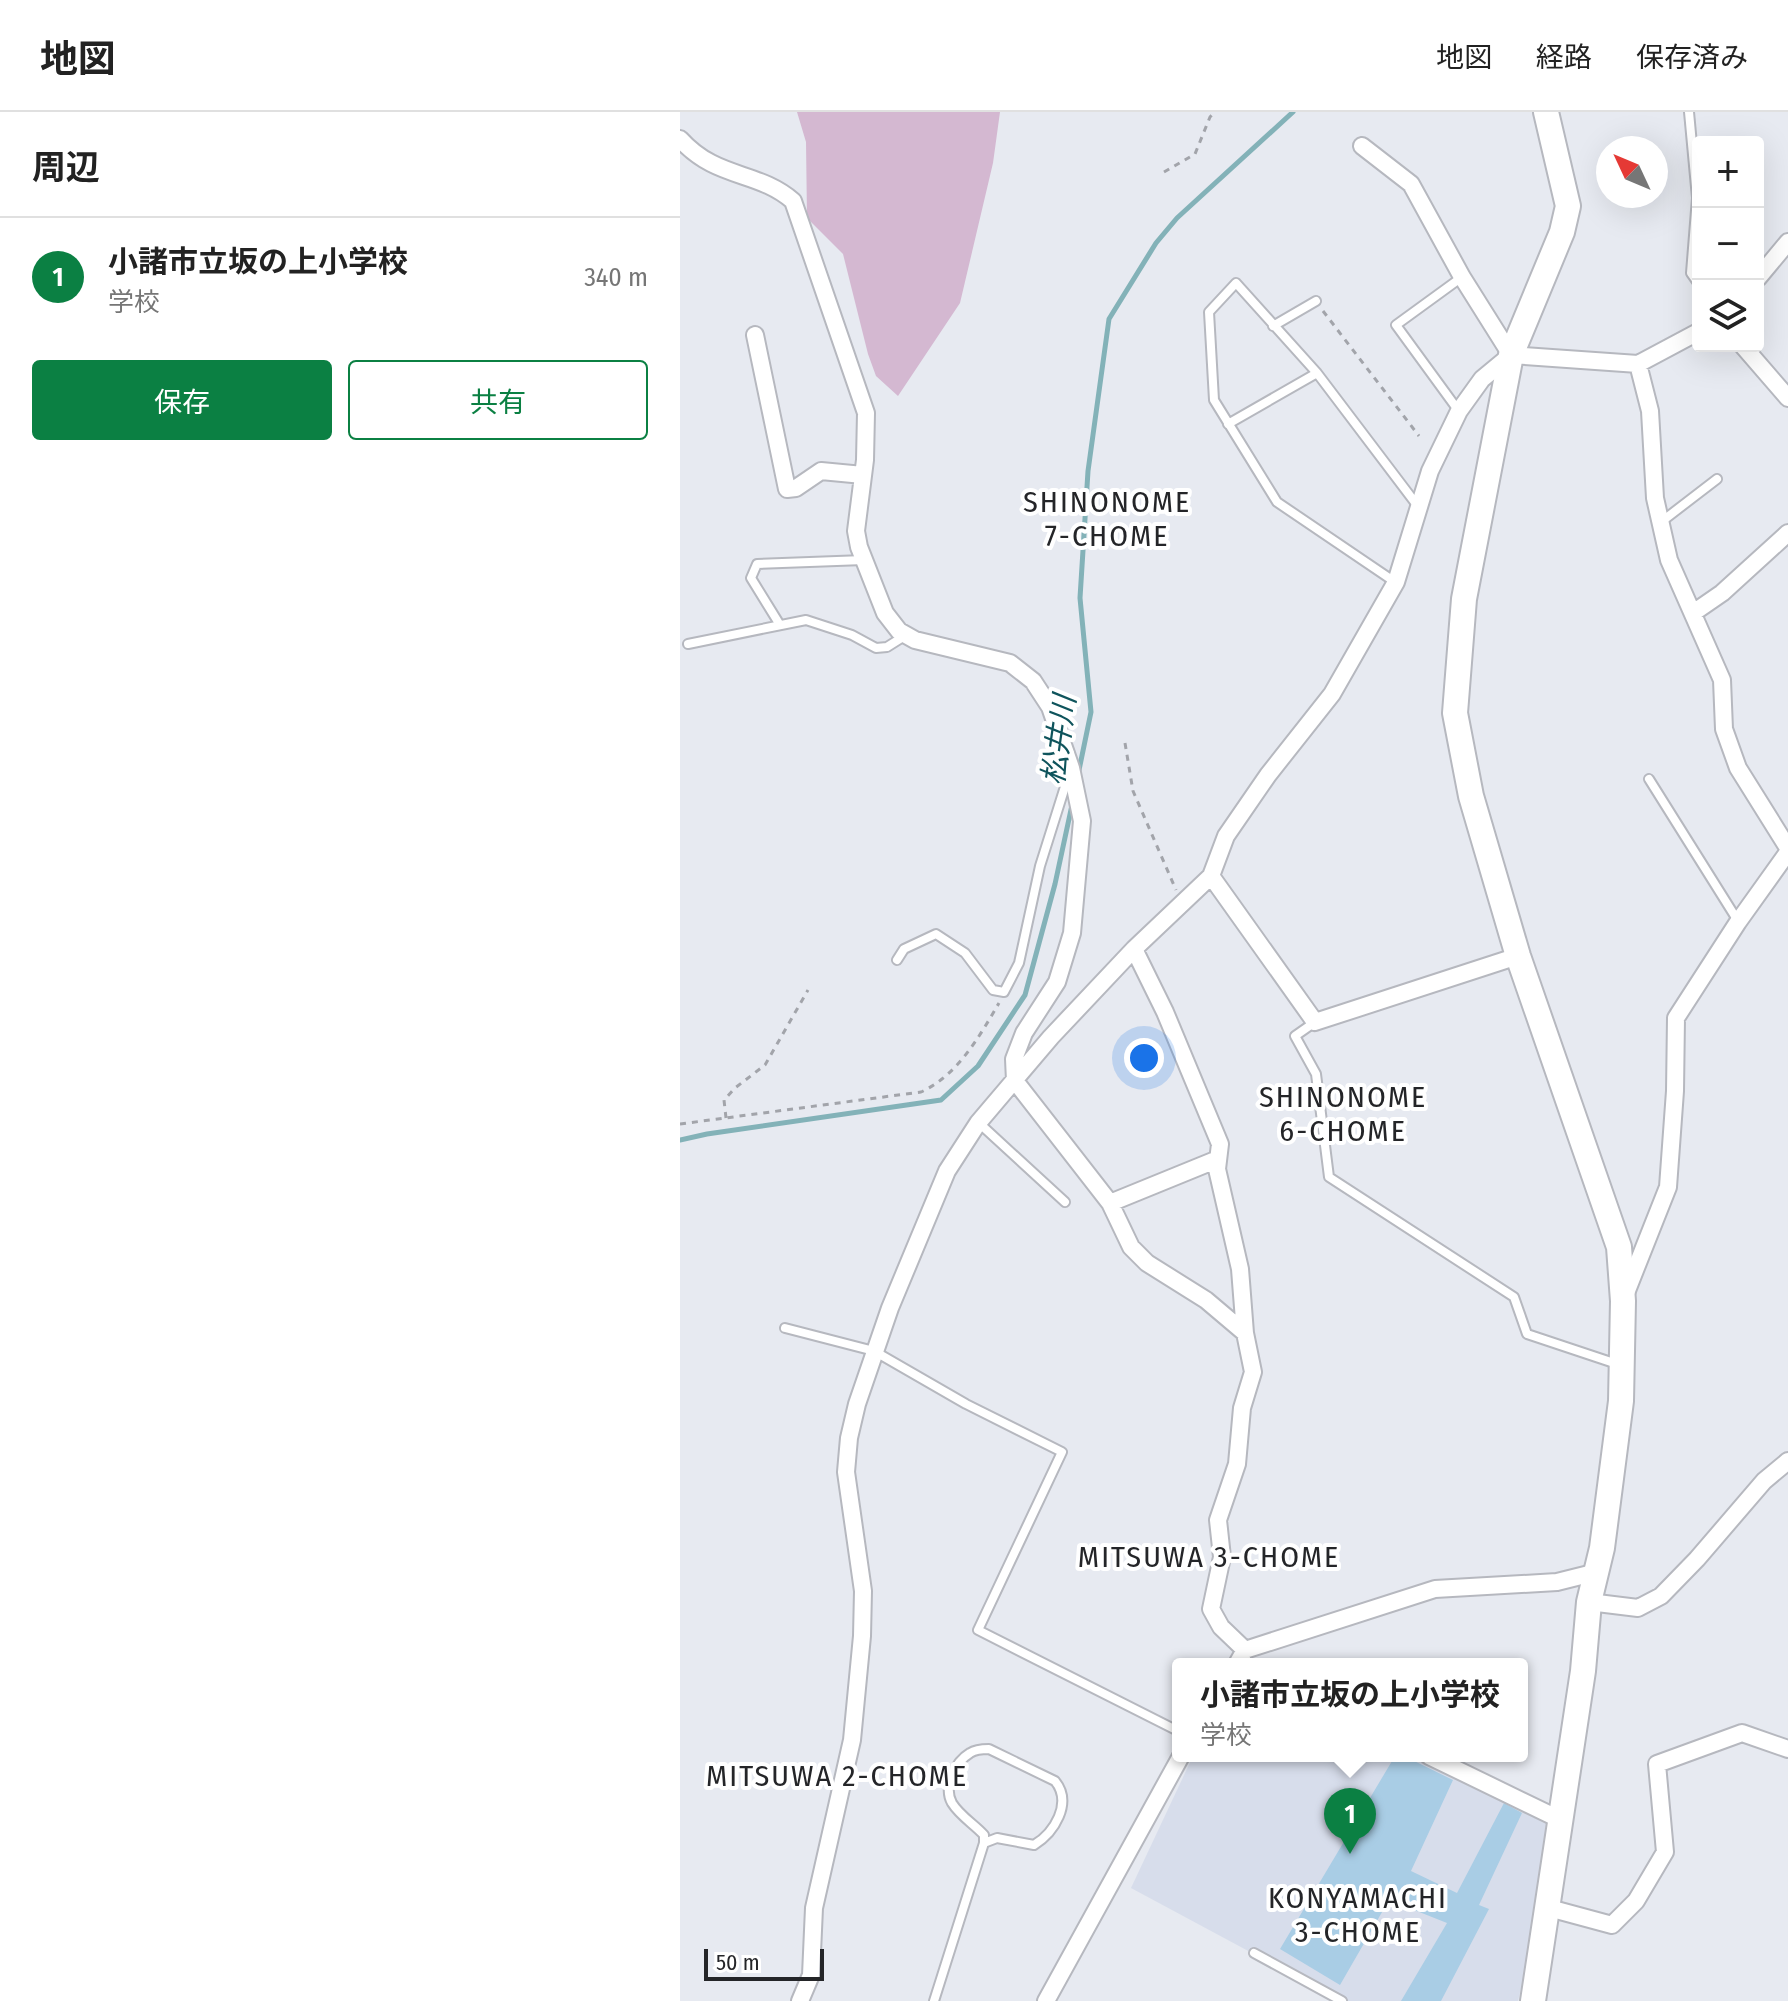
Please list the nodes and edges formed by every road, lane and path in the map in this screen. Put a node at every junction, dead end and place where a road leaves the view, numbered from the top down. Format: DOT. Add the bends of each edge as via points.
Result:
graph roads {
  1 [pos="1215,112"];
  2 [pos="1689,112"];
  3 [pos="1544,115"];
  4 [pos="680,139"];
  5 [pos="1362,146"];
  6 [pos="1164,172"];
  7 [pos="1788,242"];
  8 [pos="1764,271"];
  9 [pos="1462,277"];
  10 [pos="1696,280"];
  11 [pos="1316,301"];
  12 [pos="1273,326"];
  13 [pos="755,335"];
  14 [pos="1692,335"];
  15 [pos="1748,352"];
  16 [pos="1511,355"];
  17 [pos="1638,364"];
  18 [pos="1317,373"];
  19 [pos="1788,398"];
  20 [pos="1459,411"];
  21 [pos="1228,424"];
  22 [pos="1419,436"];
  23 [pos="863,475"];
  24 [pos="1717,479"];
  25 [pos="1420,509"];
  26 [pos="1661,523"];
  27 [pos="1788,533"];
  28 [pos="864,560"];
  29 [pos="1396,582"];
  30 [pos="1693,613"];
  31 [pos="780,625"];
  32 [pos="906,635"];
  33 [pos="688,644"];
  34 [pos="1125,743"];
  35 [pos="1071,768"];
  36 [pos="1649,779"];
  37 [pos="1788,850"];
  38 [pos="1211,876"];
  39 [pos="1184,902"];
  40 [pos="1738,922"];
  41 [pos="1134,949"];
  42 [pos="1518,956"];
  43 [pos="897,960"];
  44 [pos="808,990"];
  45 [pos="1004,992"];
  46 [pos="1315,1022"];
  47 [pos="1015,1081"];
  48 [pos="726,1118"];
  49 [pos="978,1123"];
  50 [pos="680,1124"];
  51 [pos="1218,1159"];
  52 [pos="1065,1202"];
  53 [pos="1110,1203"];
  54 [pos="1623,1301"];
  55 [pos="785,1328"];
  56 [pos="1245,1333"];
  57 [pos="874,1351"];
  58 [pos="1623,1366"];
  59 [pos="1788,1461"];
  60 [pos="1597,1572"];
  61 [pos="1589,1602"];
  62 [pos="1239,1658"];
  63 [pos="1245,1658"];
  64 [pos="1172,1728"];
  65 [pos="1788,1749"];
  66 [pos="1178,1762"];
  67 [pos="1441,1762"];
  68 [pos="1561,1820"];
  69 [pos="984,1843"];
  70 [pos="1549,1908"];
  71 [pos="1254,1953"];
  72 [pos="800,2001"];
  73 [pos="934,2001"];
  74 [pos="1046,2001"];
  75 [pos="1342,2001"];
  76 [pos="1533,2001"];
  1 -- 6 [label="path" via="1195,154"];
  2 -- 10 [label="lane" via="1697,198 1691,273"];
  3 -- 16 [label="street" via="1568,206"];
  4 -- 23 [label="street" via="716,168 780,190 793,201 866,413"];
  5 -- 9 [label="street" via="1411,184"];
  7 -- 8 [label="street"];
  9 -- 16 [label="street"];
  9 -- 20 [label="lane" via="1396,325"];
  11 -- 12 [label="lane"];
  11 -- 22 [label="path"];
  12 -- 18 [label="lane"];
  12 -- 21 [label="lane" via="1236,283 1209,312 1214,400"];
  13 -- 23 [label="street" via="787,489 821,471"];
  14 -- 17 [label="street"];
  15 -- 19 [label="street"];
  16 -- 17 [label="street"];
  16 -- 20 [label="street" via="1482,379"];
  16 -- 42 [label="street" via="1464,599 1455,713 1471,796"];
  17 -- 26 [label="street" via="1650,411"];
  18 -- 21 [label="lane"];
  18 -- 25 [label="lane"];
  20 -- 25 [label="street" via="1430,471"];
  21 -- 29 [label="lane" via="1277,502"];
  23 -- 28 [label="street" via="856,531"];
  24 -- 26 [label="lane"];
  25 -- 29 [label="street"];
  26 -- 30 [label="street" via="1669,560"];
  27 -- 30 [label="street"];
  28 -- 31 [label="lane" via="757,564 751,578"];
  28 -- 32 [label="street" via="885,613"];
  29 -- 38 [label="street" via="1332,694 1226,836"];
  30 -- 37 [label="street" via="1722,680 1724,729 1738,768"];
  31 -- 32 [label="lane" via="806,620 876,648"];
  31 -- 33 [label="lane"];
  32 -- 35 [label="street" via="1010,663 1033,681 1050,707"];
  34 -- 39 [label="path" via="1133,791"];
  35 -- 45 [label="lane" via="1040,866 1019,963"];
  35 -- 47 [label="street" via="1082,821 1072,933 1057,982 1024,1033 1014,1059"];
  36 -- 40 [label="lane"];
  37 -- 40 [label="street"];
  38 -- 39 [label="street"];
  38 -- 46 [label="street"];
  39 -- 41 [label="street"];
  40 -- 54 [label="street" via="1676,1018 1668,1187"];
  41 -- 47 [label="street"];
  41 -- 51 [label="street" via="1220,1144"];
  42 -- 46 [label="street"];
  42 -- 54 [label="street" via="1619,1247"];
  43 -- 45 [label="lane" via="904,949 936,934 965,953 993,990"];
  44 -- 48 [label="path" via="765,1065 724,1100"];
  45 -- 48 [label="path" via="978,1041 941,1083 921,1092"];
  46 -- 58 [label="lane" via="1295,1036 1316,1074 1329,1177 1514,1297 1527,1334"];
  47 -- 49 [label="street"];
  47 -- 53 [label="street"];
  48 -- 50 [label="path"];
  49 -- 52 [label="lane"];
  49 -- 57 [label="street" via="947,1171"];
  51 -- 53 [label="street"];
  51 -- 56 [label="street" via="1240,1269"];
  53 -- 56 [label="street" via="1131,1247 1147,1263 1206,1300"];
  54 -- 58 [label="street"];
  55 -- 57 [label="lane"];
  56 -- 62 [label="street" via="1253,1372 1242,1408 1237,1464 1218,1520 1222,1557 1211,1609"];
  57 -- 64 [label="lane" via="1062,1452 978,1630"];
  57 -- 72 [label="street" via="849,1438 846,1472 863,1591 852,1740 814,1908 811,1975"];
  58 -- 60 [label="street"];
  59 -- 61 [label="street" via="1661,1596 1638,1608"];
  60 -- 61 [label="street"];
  60 -- 63 [label="street" via="1557,1582 1435,1589"];
  61 -- 68 [label="street"];
  65 -- 70 [label="street" via="1742,1733 1657,1764 1665,1852 1636,1901 1612,1925"];
  66 -- 74 [label="street"];
  67 -- 68 [label="street"];
  68 -- 70 [label="street"];
  69 -- 69 [label="lane" via="984,1835 948,1795 952,1774 968,1754 989,1749 1055,1781 1063,1802 1044,1839 1034,1845 997,1838"];
  69 -- 73 [label="lane"];
  70 -- 76 [label="street"];
  71 -- 75 [label="lane"];
}
